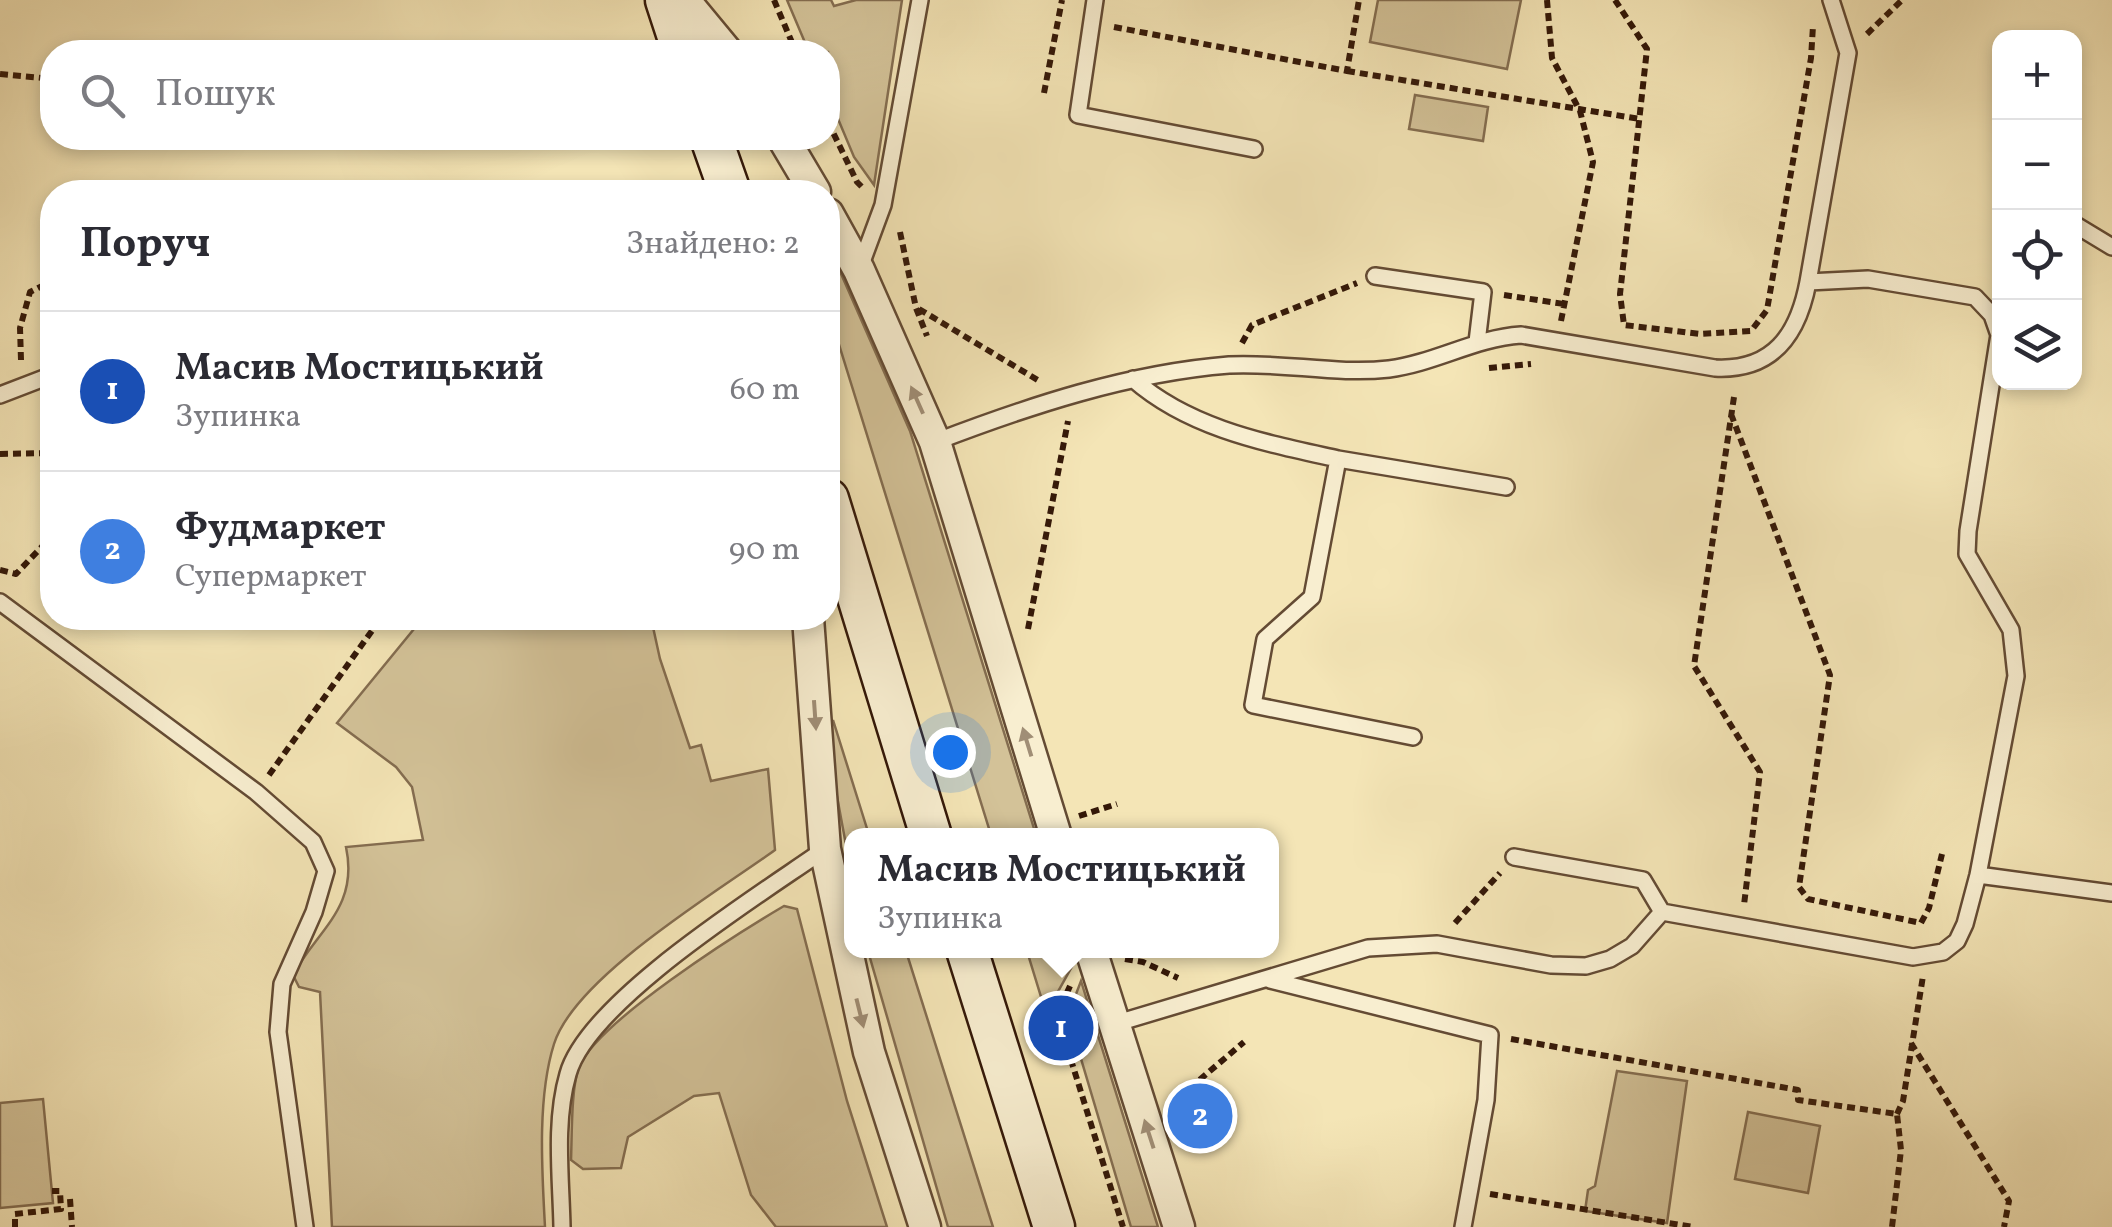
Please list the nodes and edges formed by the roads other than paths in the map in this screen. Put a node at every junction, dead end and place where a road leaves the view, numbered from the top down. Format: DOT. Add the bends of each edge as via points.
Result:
graph roads {
  1 [pos="666,0"];
  2 [pos="684,0"];
  3 [pos="920,0"];
  4 [pos="1095,0"];
  5 [pos="1831,0"];
  6 [pos="679,40"];
  7 [pos="716,40"];
  8 [pos="1254,149"];
  9 [pos="716,150"];
  10 [pos="791,150"];
  11 [pos="726,180"];
  12 [pos="808,180"];
  13 [pos="2082,229"];
  14 [pos="840,236"];
  15 [pos="2112,247"];
  16 [pos="859,270"];
  17 [pos="1375,276"];
  18 [pos="1808,282"];
  19 [pos="1477,342"];
  20 [pos="1133,379"];
  21 [pos="40,380"];
  22 [pos="0,395"];
  23 [pos="935,442"];
  24 [pos="1338,458"];
  25 [pos="1506,487"];
  26 [pos="840,539"];
  27 [pos="0,602"];
  28 [pos="809,630"];
  29 [pos="1414,737"];
  30 [pos="1067,826"];
  31 [pos="928,828"];
  32 [pos="825,849"];
  33 [pos="1514,857"];
  34 [pos="1978,875"];
  35 [pos="2112,893"];
  36 [pos="1662,912"];
  37 [pos="844,937"];
  38 [pos="849,958"];
  39 [pos="970,958"];
  40 [pos="1093,958"];
  41 [pos="1265,979"];
  42 [pos="1114,1024"];
  43 [pos="305,1227"];
  44 [pos="562,1227"];
  45 [pos="925,1227"];
  46 [pos="1054,1227"];
  47 [pos="1179,1227"];
  48 [pos="1462,1227"];
  1 -- 6 [label="main road"];
  2 -- 7 [label="street"];
  3 -- 16 [label="lane" via="883,204"];
  4 -- 8 [label="lane" via="1078,115"];
  5 -- 18 [label="lane" via="1848,53"];
  9 -- 11 [label="main road"];
  10 -- 12 [label="street"];
  13 -- 15 [label="lane"];
  14 -- 16 [label="street"];
  23 -- 16 [label="street, one-way"];
  17 -- 19 [label="lane" via="1483,292"];
  18 -- 19 [label="lane" via="1801,316 1784,342 1739,369 1522,336"];
  18 -- 34 [label="lane" via="1868,279 1975,297 1999,335 1968,554 2011,630 2016,676"];
  19 -- 20 [label="lane" via="1415,366 1384,370 1229,366"];
  20 -- 23 [label="lane"];
  20 -- 24 [label="lane" via="1184,415 1259,442"];
  21 -- 22 [label="lane"];
  30 -- 23 [label="street, one-way"];
  24 -- 25 [label="lane"];
  24 -- 29 [label="lane" via="1312,597 1265,639 1252,705"];
  26 -- 31 [label="main road"];
  27 -- 43 [label="lane" via="313,842 326,871 282,984 278,1032"];
  28 -- 32 [label="street, one-way"];
  32 -- 37 [label="street, one-way"];
  32 -- 44 [label="lane" via="644,980 600,1021 568,1070 560,1122"];
  33 -- 36 [label="lane" via="1643,880"];
  34 -- 35 [label="lane"];
  34 -- 36 [label="lane" via="1957,941 1927,955"];
  36 -- 41 [label="lane" via="1632,946 1586,966 1437,944 1368,948"];
  38 -- 45 [label="street, one-way" via="869,1052"];
  39 -- 46 [label="main road"];
  40 -- 42 [label="street"];
  41 -- 42 [label="lane"];
  41 -- 48 [label="lane" via="1490,1035 1486,1100"];
  47 -- 42 [label="street, one-way"];
}
